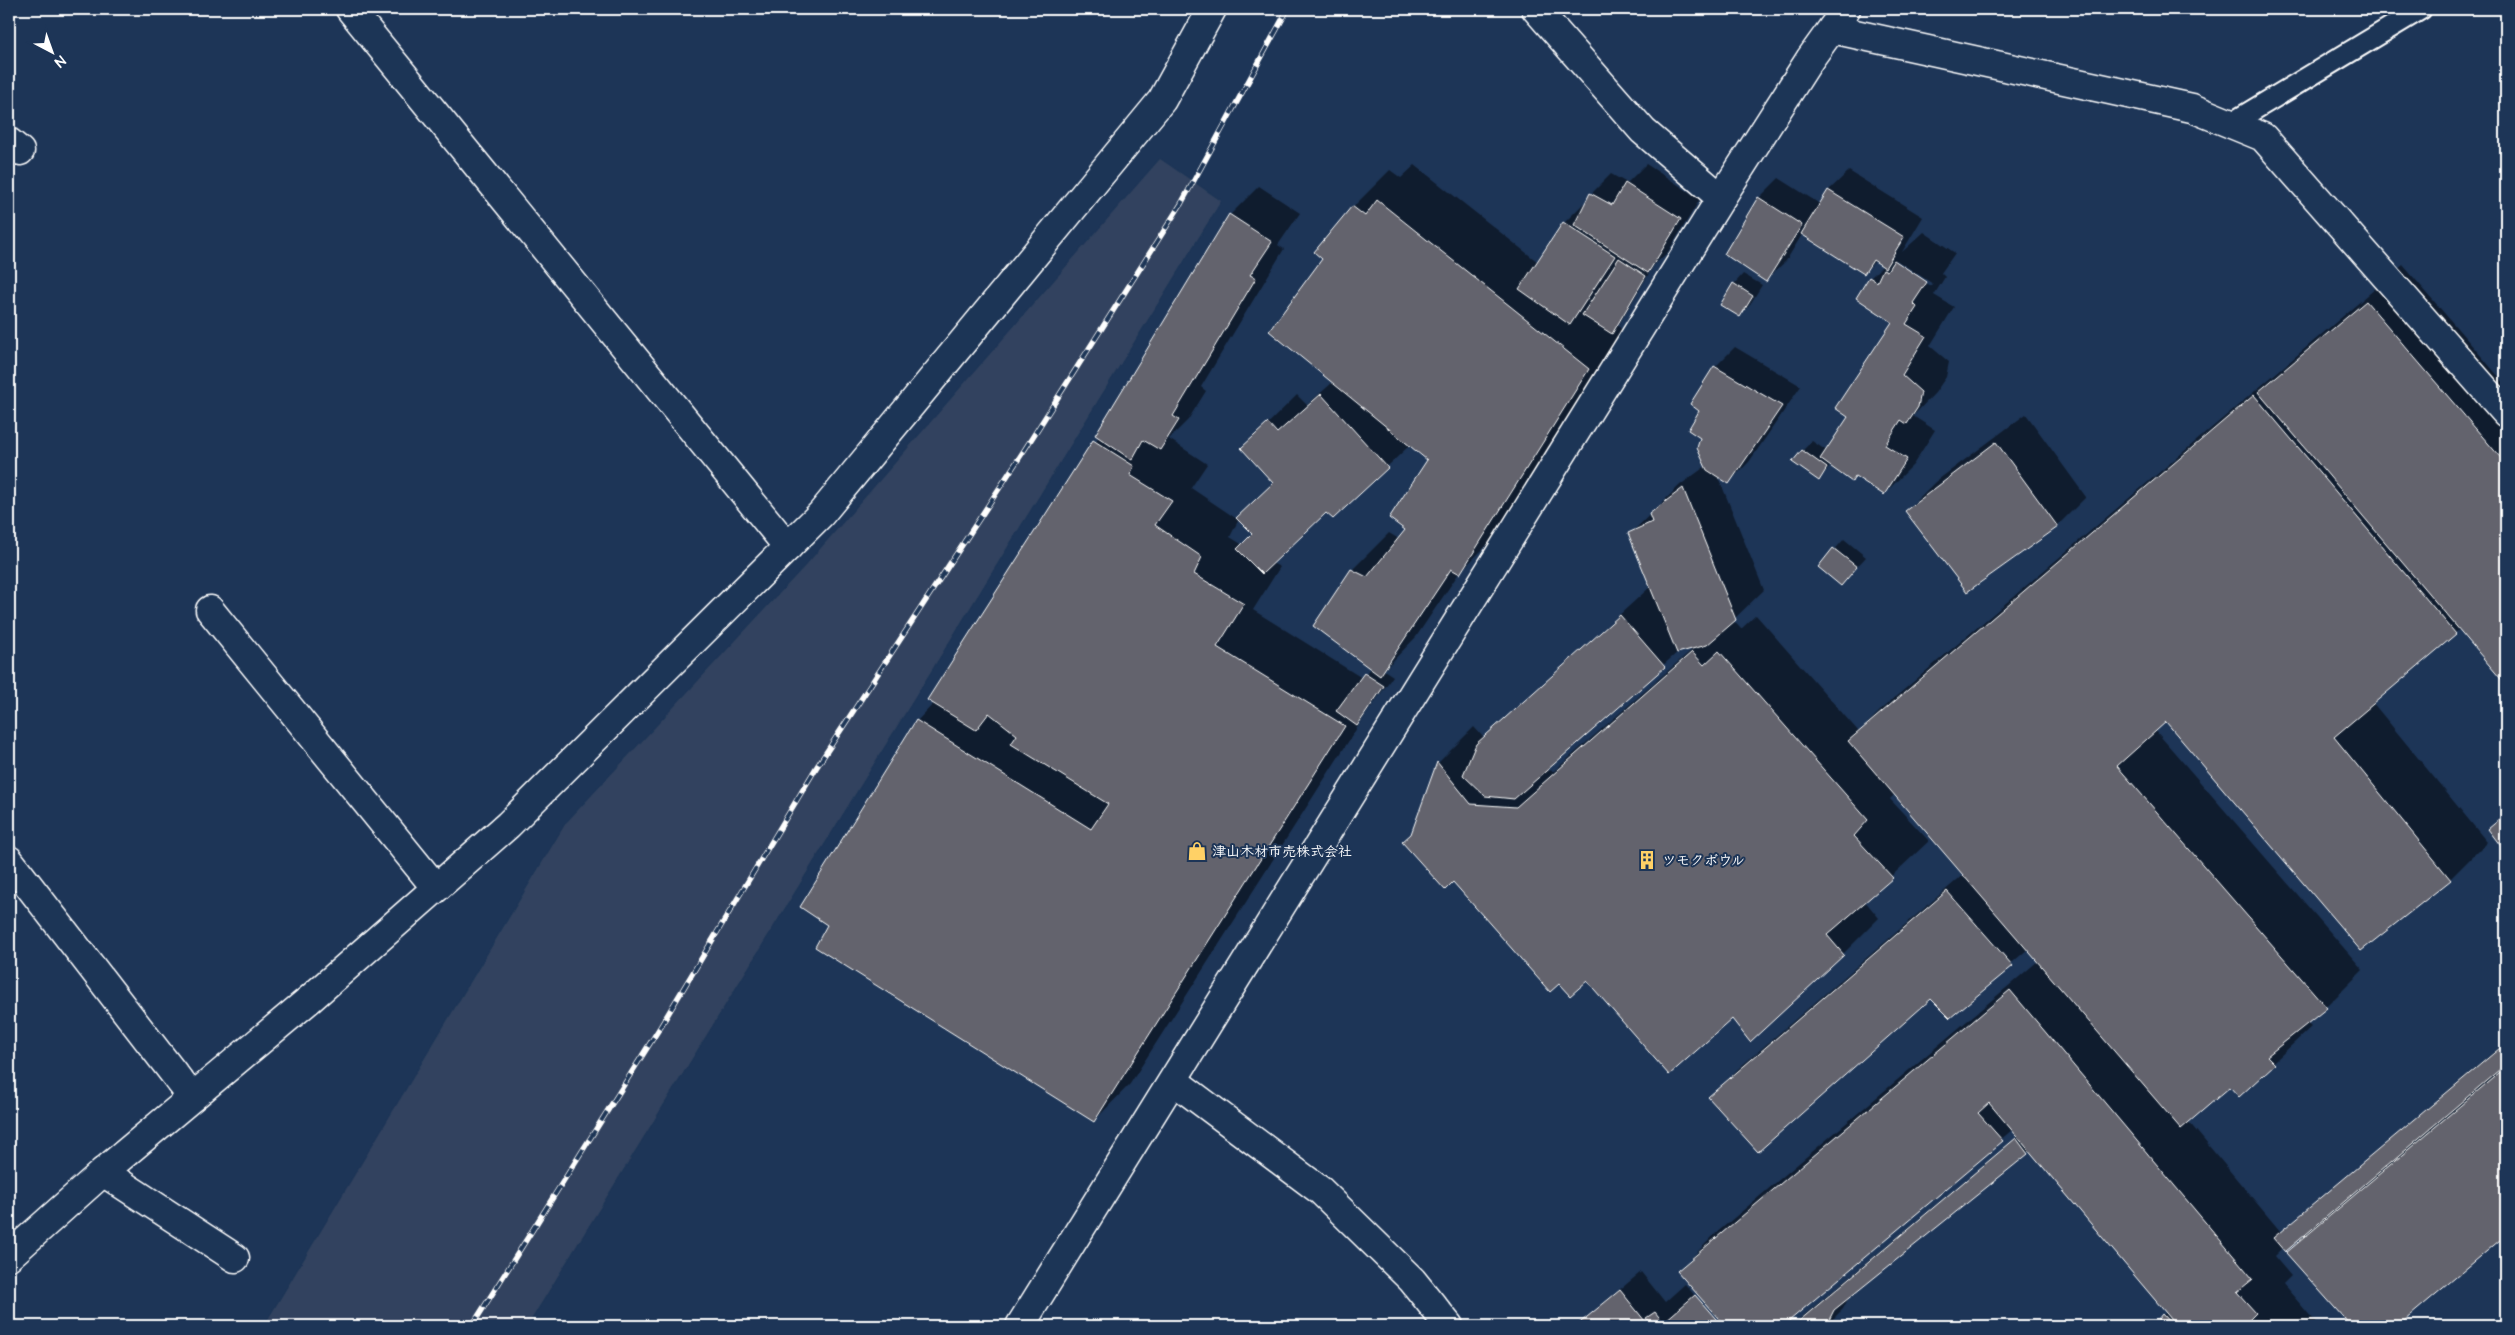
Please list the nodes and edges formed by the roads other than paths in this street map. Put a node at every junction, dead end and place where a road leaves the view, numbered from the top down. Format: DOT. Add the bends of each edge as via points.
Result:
graph roads {
  1 [pos="350,9"];
  2 [pos="1212,9"];
  3 [pos="1536,9"];
  4 [pos="2421,9"];
  5 [pos="1839,19"];
  6 [pos="2230,124"];
  7 [pos="1721,198"];
  8 [pos="2506,413"];
  9 [pos="788,547"];
  10 [pos="210,610"];
  11 [pos="9,860"];
  12 [pos="436,888"];
  13 [pos="1174,1081"];
  14 [pos="192,1097"];
  15 [pos="103,1172"];
  16 [pos="9,1256"];
  17 [pos="235,1258"];
  18 [pos="1020,1326"];
  19 [pos="1448,1326"];
  1 -- 9 [label="street"];
  2 -- 9 [label="street" via="1162,100 822,514"];
  3 -- 7 [label="street" via="1642,131"];
  4 -- 6 [label="lane"];
  5 -- 6 [label="street" via="2192,108"];
  5 -- 7 [label="street"];
  6 -- 8 [label="street" via="2263,137"];
  7 -- 13 [label="street"];
  9 -- 12 [label="street" via="508,825"];
  10 -- 12 [label="street"];
  11 -- 14 [label="street"];
  12 -- 14 [label="street"];
  13 -- 18 [label="street"];
  13 -- 19 [label="street" via="1321,1190 1412,1280"];
  14 -- 15 [label="street"];
  15 -- 16 [label="street"];
  15 -- 17 [label="street"];
}
